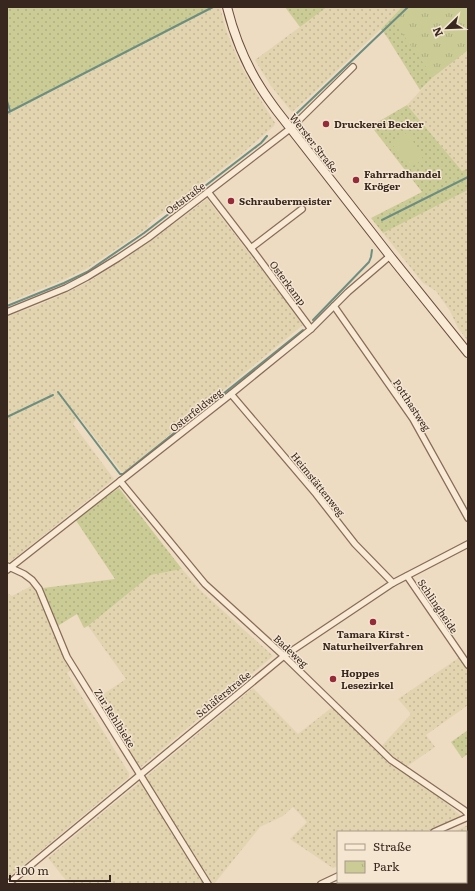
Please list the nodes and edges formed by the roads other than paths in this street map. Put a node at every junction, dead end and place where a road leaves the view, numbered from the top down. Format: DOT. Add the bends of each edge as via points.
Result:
graph roads {
  1 [pos="227,7"];
  2 [pos="353,67"];
  3 [pos="291,128"];
  4 [pos="208,192"];
  5 [pos="302,209"];
  6 [pos="251,248"];
  7 [pos="390,256"];
  8 [pos="334,306"];
  9 [pos="7,312"];
  10 [pos="311,329"];
  11 [pos="468,353"];
  12 [pos="231,394"];
  13 [pos="120,481"];
  14 [pos="468,518"];
  15 [pos="468,544"];
  16 [pos="8,568"];
  17 [pos="407,576"];
  18 [pos="393,583"];
  19 [pos="284,656"];
  20 [pos="468,665"];
  21 [pos="140,774"];
  22 [pos="468,815"];
  23 [pos="436,831"];
  24 [pos="337,876"];
  25 [pos="8,884"];
  26 [pos="208,884"];
  27 [pos="321,884"];
  1 -- 3 [label="main road, Werster Straße" via="234,33 260,87"];
  2 -- 3 [label="street, Oststraße"];
  3 -- 4 [label="street, Oststraße"];
  3 -- 7 [label="main road, Werster Straße"];
  4 -- 6 [label="street, Osterkamp"];
  4 -- 9 [label="street, Oststraße" via="148,238 88,277"];
  5 -- 6 [label="street"];
  6 -- 10 [label="street, Osterkamp"];
  7 -- 8 [label="street, Osterfeldweg"];
  7 -- 11 [label="main road, Werster Straße"];
  8 -- 10 [label="street, Osterfeldweg"];
  8 -- 14 [label="street, Potthastweg" via="413,419"];
  10 -- 12 [label="street, Osterfeldweg"];
  12 -- 13 [label="street, Osterfeldweg"];
  12 -- 18 [label="street, Heimstättenweg" via="355,544"];
  13 -- 16 [label="street, Osterfeldweg"];
  13 -- 19 [label="street, Badeweg" via="204,584"];
  15 -- 17 [label="street, Schäferstraße"];
  16 -- 21 [label="street, Zur Rehlbieke" via="24,574 38,589 67,657"];
  17 -- 18 [label="street, Schäferstraße"];
  17 -- 20 [label="street, Schlingheide"];
  18 -- 19 [label="street, Schäferstraße"];
  19 -- 21 [label="street, Schäferstraße"];
  19 -- 22 [label="street, Badeweg" via="391,760"];
  21 -- 25 [label="street, Schäferstraße"];
  21 -- 26 [label="street, Zur Rehlbieke"];
  22 -- 23 [label="street"];
  24 -- 27 [label="street"];
}
